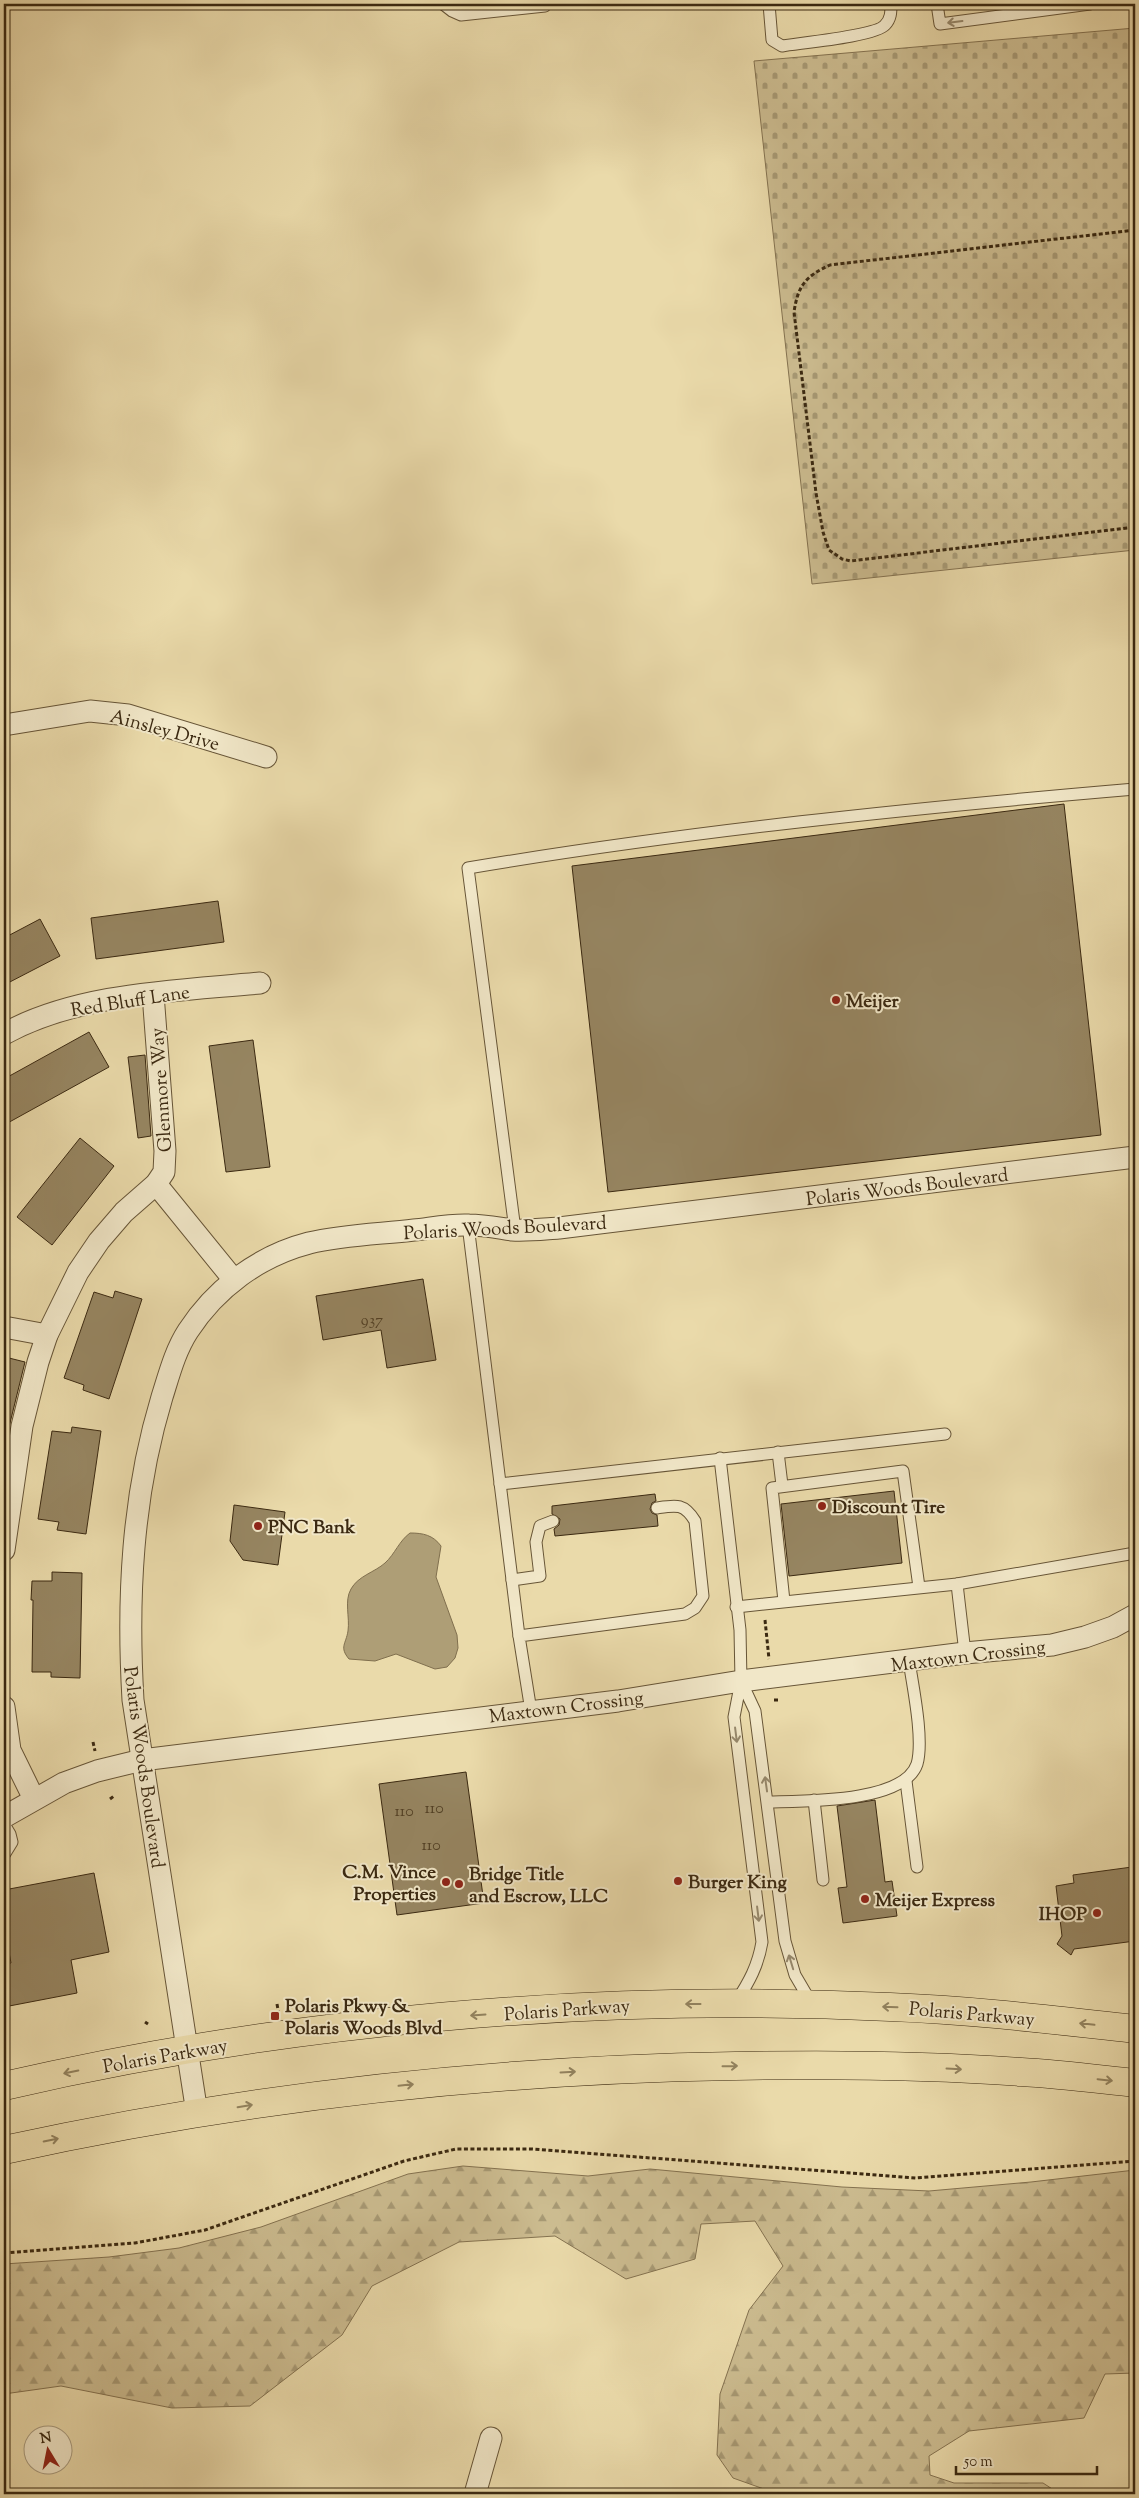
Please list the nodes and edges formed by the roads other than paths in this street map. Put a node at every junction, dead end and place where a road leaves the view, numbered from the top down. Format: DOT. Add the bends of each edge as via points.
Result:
graph roads {
  1 [pos="443,4"];
  2 [pos="769,4"];
  3 [pos="890,4"];
  4 [pos="937,4"];
  5 [pos="1090,4"];
  6 [pos="545,6"];
  7 [pos="4,725"];
  8 [pos="266,758"];
  9 [pos="1135,789"];
  10 [pos="260,983"];
  11 [pos="153,994"];
  12 [pos="4,1034"];
  13 [pos="1135,1157"];
  14 [pos="156,1184"];
  15 [pos="468,1225"];
  16 [pos="515,1230"];
  17 [pos="234,1280"];
  18 [pos="4,1327"];
  19 [pos="47,1335"];
  20 [pos="945,1434"];
  21 [pos="778,1452"];
  22 [pos="720,1458"];
  23 [pos="500,1484"];
  24 [pos="782,1485"];
  25 [pos="657,1508"];
  26 [pos="553,1521"];
  27 [pos="4,1550"];
  28 [pos="1135,1553"];
  29 [pos="512,1580"];
  30 [pos="957,1584"];
  31 [pos="919,1587"];
  32 [pos="784,1602"];
  33 [pos="736,1608"];
  34 [pos="1135,1615"];
  35 [pos="519,1636"];
  36 [pos="965,1653"];
  37 [pos="909,1661"];
  38 [pos="741,1681"];
  39 [pos="4,1707"];
  40 [pos="531,1711"];
  41 [pos="142,1760"];
  42 [pos="906,1781"];
  43 [pos="34,1799"];
  44 [pos="814,1800"];
  45 [pos="769,1802"];
  46 [pos="4,1817"];
  47 [pos="4,1824"];
  48 [pos="4,1855"];
  49 [pos="917,1868"];
  50 [pos="823,1880"];
  51 [pos="734,2005"];
  52 [pos="813,2005"];
  53 [pos="1135,2029"];
  54 [pos="188,2050"];
  55 [pos="1135,2083"];
  56 [pos="4,2086"];
  57 [pos="197,2113"];
  58 [pos="4,2150"];
  59 [pos="490,2438"];
  60 [pos="475,2494"];
  1 -- 6 [label="lane" via="462,14"];
  2 -- 3 [label="lane" via="772,40 782,46 868,33 884,27 892,14"];
  5 -- 4 [label="lane, one-way" via="940,24"];
  7 -- 8 [label="street, Ainsley Drive" via="90,711 128,715"];
  9 -- 16 [label="lane" via="954,805 550,854 468,868"];
  10 -- 11 [label="street, Red Bluff Lane"];
  11 -- 12 [label="street, Red Bluff Lane" via="65,1008"];
  11 -- 14 [label="street, Glenmore Way" via="166,1151 164,1172"];
  13 -- 16 [label="street, Polaris Woods Boulevard" via="559,1228"];
  14 -- 17 [label="street"];
  14 -- 19 [label="street, Glenmore Way" via="99,1240 78,1272"];
  15 -- 16 [label="street, Polaris Woods Boulevard"];
  15 -- 17 [label="street, Polaris Woods Boulevard" via="308,1244 279,1253"];
  15 -- 23 [label="lane"];
  17 -- 41 [label="street, Polaris Woods Boulevard" via="205,1308 187,1333 174,1360 144,1471 132,1566 130,1643 133,1700"];
  18 -- 19 [label="street"];
  19 -- 27 [label="street, Glenmore Way" via="22,1426"];
  20 -- 21 [label="lane"];
  21 -- 22 [label="lane"];
  21 -- 24 [label="lane"];
  22 -- 23 [label="lane"];
  22 -- 33 [label="lane"];
  23 -- 29 [label="lane"];
  24 -- 31 [label="lane" via="903,1471"];
  24 -- 32 [label="lane" via="772,1488"];
  25 -- 35 [label="lane" via="677,1505 689,1511 695,1521 703,1596 695,1608 685,1614"];
  26 -- 29 [label="lane" via="540,1526 536,1542 540,1576"];
  28 -- 30 [label="lane"];
  29 -- 35 [label="lane"];
  30 -- 31 [label="lane"];
  30 -- 36 [label="lane"];
  31 -- 32 [label="lane"];
  32 -- 33 [label="lane"];
  33 -- 38 [label="lane"];
  34 -- 36 [label="street, Maxtown Crossing" via="1114,1627 1052,1645"];
  35 -- 40 [label="lane"];
  36 -- 37 [label="street, Maxtown Crossing"];
  37 -- 38 [label="street, Maxtown Crossing"];
  37 -- 42 [label="lane" via="919,1736 917,1764"];
  38 -- 40 [label="street, Maxtown Crossing"];
  45 -- 38 [label="lane, one-way" via="755,1711"];
  38 -- 51 [label="lane, one-way" via="734,1717 762,1942 750,1982"];
  39 -- 43 [label="street" via="10,1750"];
  40 -- 41 [label="street, Maxtown Crossing"];
  41 -- 43 [label="street, Maxtown Crossing" via="97,1771"];
  41 -- 54 [label="street, Polaris Woods Boulevard"];
  42 -- 44 [label="lane" via="860,1796"];
  42 -- 49 [label="lane"];
  43 -- 46 [label="street, Maxtown Crossing"];
  44 -- 45 [label="lane"];
  44 -- 50 [label="lane"];
  52 -- 45 [label="lane, one-way" via="795,1975 785,1941"];
  47 -- 48 [label="lane" via="12,1842"];
  51 -- 52 [label="main road, Polaris Parkway"];
  51 -- 54 [label="main road, Polaris Parkway, one-way" via="635,2004 419,2019"];
  53 -- 52 [label="main road, Polaris Parkway, one-way" via="972,2012"];
  54 -- 56 [label="main road, Polaris Parkway, one-way"];
  54 -- 57 [label="street, Polaris Woods Boulevard"];
  57 -- 55 [label="main road, one-way" via="341,2091 486,2077 692,2067 905,2066 1022,2072"];
  58 -- 57 [label="main road, one-way"];
  59 -- 60 [label="street"];
}
